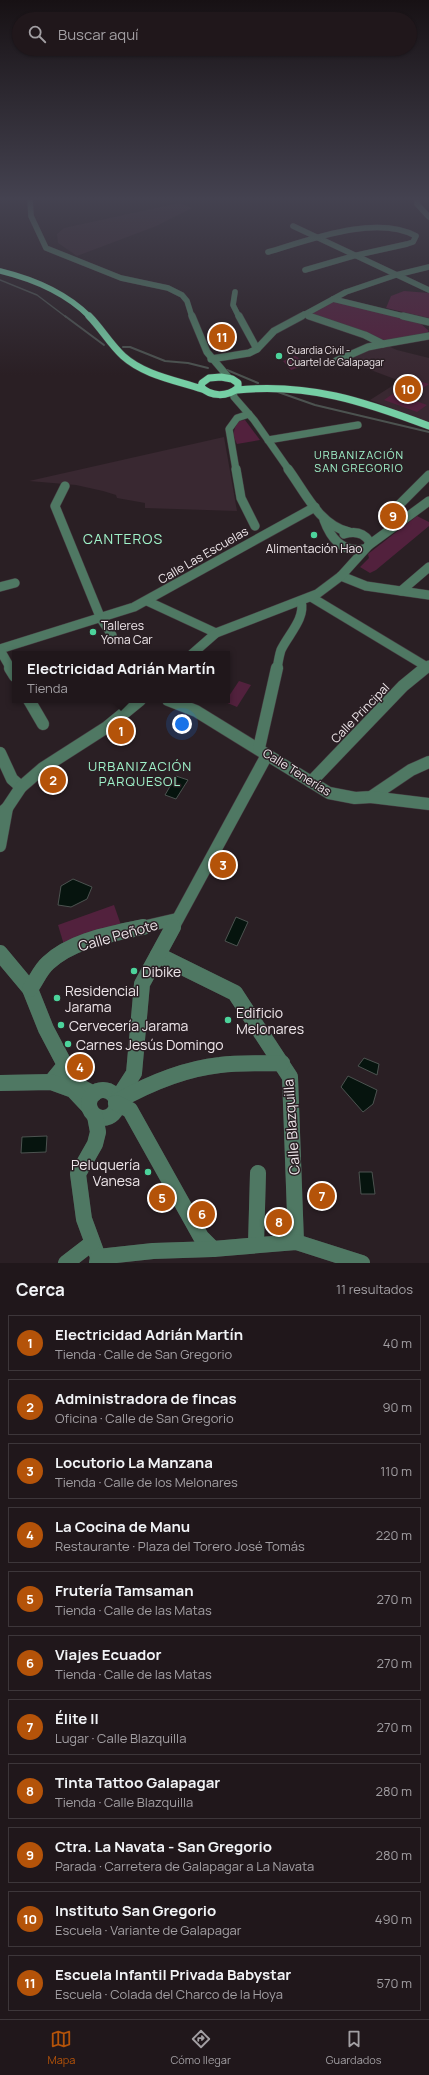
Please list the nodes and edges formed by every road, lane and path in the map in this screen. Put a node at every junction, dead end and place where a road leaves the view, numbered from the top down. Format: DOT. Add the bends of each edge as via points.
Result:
graph roads {
  1 [pos="68,257"];
  2 [pos="349,257"];
  3 [pos="359,257"];
  4 [pos="429,267"];
  5 [pos="305,270"];
  6 [pos="0,271"];
  7 [pos="396,275"];
  8 [pos="429,290"];
  9 [pos="235,292"];
  10 [pos="333,298"];
  11 [pos="304,314"];
  12 [pos="429,322"];
  13 [pos="429,326"];
  14 [pos="429,336"];
  15 [pos="383,344"];
  16 [pos="257,349"];
  17 [pos="211,359"];
  18 [pos="336,361"];
  19 [pos="216,365"];
  20 [pos="229,378"];
  21 [pos="207,379"];
  22 [pos="179,381"];
  23 [pos="236,381"];
  24 [pos="261,388"];
  25 [pos="202,389"];
  26 [pos="235,391"];
  27 [pos="216,394"];
  28 [pos="240,404"];
  29 [pos="249,414"];
  30 [pos="358,424"];
  31 [pos="429,426"];
  32 [pos="268,440"];
  33 [pos="429,475"];
  34 [pos="65,486"];
  35 [pos="429,501"];
  36 [pos="315,507"];
  37 [pos="394,510"];
  38 [pos="324,520"];
  39 [pos="396,524"];
  40 [pos="255,526"];
  41 [pos="270,532"];
  42 [pos="349,532"];
  43 [pos="364,535"];
  44 [pos="256,540"];
  45 [pos="339,544"];
  46 [pos="367,547"];
  47 [pos="429,567"];
  48 [pos="341,576"];
  49 [pos="16,583"];
  50 [pos="0,587"];
  51 [pos="401,591"];
  52 [pos="429,594"];
  53 [pos="311,597"];
  54 [pos="147,601"];
  55 [pos="296,602"];
  56 [pos="101,619"];
  57 [pos="216,633"];
  58 [pos="112,635"];
  59 [pos="0,649"];
  60 [pos="195,651"];
  61 [pos="428,666"];
  62 [pos="12,671"];
  63 [pos="31,703"];
  64 [pos="136,703"];
  65 [pos="176,703"];
  66 [pos="43,724"];
  67 [pos="263,752"];
  68 [pos="0,753"];
  69 [pos="429,762"];
  70 [pos="311,782"];
  71 [pos="21,787"];
  72 [pos="371,797"];
  73 [pos="429,804"];
  74 [pos="3,811"];
  75 [pos="0,846"];
  76 [pos="176,919"];
  77 [pos="0,953"];
  78 [pos="158,955"];
  79 [pos="30,989"];
  80 [pos="282,1063"];
  81 [pos="65,1066"];
  82 [pos="51,1082"];
  83 [pos="0,1083"];
  84 [pos="116,1102"];
  85 [pos="93,1106"];
  86 [pos="258,1173"];
  87 [pos="296,1242"];
  88 [pos="256,1244"];
  89 [pos="213,1249"];
  90 [pos="96,1254"];
  91 [pos="66,1263"];
  92 [pos="362,1263"];
  1 -- 17 [label="street" via="121,278 168,288 182,295 187,301 203,347"];
  2 -- 5 [label="street"];
  3 -- 7 [label="street"];
  4 -- 7 [label="street"];
  6 -- 22 [label="main road" via="33,281 78,305 125,358 149,372"];
  7 -- 8 [label="street"];
  7 -- 10 [label="street"];
  9 -- 16 [label="street" via="233,305"];
  10 -- 11 [label="street"];
  10 -- 12 [label="street"];
  11 -- 15 [label="street" via="365,335"];
  11 -- 16 [label="street" via="274,331"];
  12 -- 13 [label="street"];
  14 -- 15 [label="street"];
  15 -- 18 [label="street" via="368,347"];
  16 -- 17 [label="street" via="249,353"];
  17 -- 19 [label="street"];
  19 -- 20 [label="street"];
  19 -- 21 [label="street" via="215,372"];
  20 -- 21 [label="main road"];
  20 -- 23 [label="main road"];
  21 -- 22 [label="main road"];
  21 -- 25 [label="main road" via="201,385"];
  22 -- 25 [label="main road"];
  23 -- 24 [label="main road"];
  23 -- 26 [label="main road" via="239,386"];
  24 -- 26 [label="main road"];
  24 -- 31 [label="main road" via="333,394 358,400"];
  25 -- 27 [label="main road"];
  26 -- 27 [label="main road"];
  26 -- 28 [label="street"];
  27 -- 28 [label="street"];
  28 -- 29 [label="street"];
  29 -- 32 [label="street"];
  29 -- 40 [label="street" via="237,418 229,429 241,498"];
  30 -- 32 [label="street"];
  32 -- 36 [label="street"];
  33 -- 37 [label="street"];
  34 -- 56 [label="street" via="55,506"];
  35 -- 39 [label="street"];
  36 -- 38 [label="street"];
  36 -- 41 [label="street, Calle Las Escuelas"];
  38 -- 42 [label="street" via="340,530"];
  38 -- 45 [label="street"];
  39 -- 43 [label="street"];
  39 -- 46 [label="street"];
  40 -- 41 [label="street"];
  40 -- 44 [label="street" via="251,530 251,536"];
  41 -- 44 [label="street, Calle Las Escuelas"];
  42 -- 43 [label="street"];
  42 -- 45 [label="street" via="339,537"];
  43 -- 46 [label="street" via="370,541"];
  44 -- 54 [label="street, Calle Las Escuelas"];
  45 -- 46 [label="street" via="350,551"];
  45 -- 48 [label="street" via="345,561"];
  46 -- 48 [label="street"];
  47 -- 51 [label="street"];
  48 -- 51 [label="street" via="366,586"];
  48 -- 53 [label="street"];
  49 -- 50 [label="street"];
  51 -- 52 [label="street"];
  53 -- 55 [label="street"];
  53 -- 61 [label="street"];
  54 -- 56 [label="street, Calle Las Escuelas"];
  54 -- 57 [label="street"];
  55 -- 57 [label="street"];
  55 -- 67 [label="street" via="302,608 301,615 281,651"];
  56 -- 58 [label="street"];
  56 -- 59 [label="street, Calle Las Escuelas"];
  57 -- 60 [label="street"];
  59 -- 62 [label="street"];
  61 -- 70 [label="street, Calle Principal" via="403,686"];
  63 -- 66 [label="street"];
  64 -- 71 [label="street" via="107,727 43,768"];
  65 -- 67 [label="street, Calle Tenerías" via="196,711"];
  67 -- 70 [label="street, Calle Tenerías"];
  67 -- 76 [label="street"];
  68 -- 71 [label="street" via="12,779"];
  69 -- 72 [label="street" via="411,770"];
  70 -- 72 [label="street, Calle Tenerías" via="337,796"];
  71 -- 74 [label="street"];
  72 -- 73 [label="street, Calle Tenerías"];
  74 -- 75 [label="street"];
  76 -- 78 [label="street"];
  76 -- 79 [label="street, Calle Peñote" via="90,941 67,950 48,963"];
  77 -- 79 [label="street"];
  78 -- 80 [label="street, Calle Blazquilla" via="235,993"];
  78 -- 84 [label="street" via="142,984 134,1073"];
  79 -- 81 [label="street"];
  80 -- 84 [label="street" via="211,1066 184,1072 143,1086"];
  80 -- 87 [label="street, Calle Blazquilla" via="290,1077"];
  81 -- 82 [label="street"];
  81 -- 85 [label="street" via="75,1084"];
  82 -- 83 [label="street"];
  82 -- 85 [label="street" via="73,1090"];
  84 -- 85 [label="street" via="114,1111 107,1117"];
  84 -- 85 [label="street" via="107,1090 98,1092"];
  84 -- 89 [label="street" via="130,1110 201,1236"];
  85 -- 90 [label="street" via="98,1132 95,1144 78,1174 84,1219"];
  86 -- 88 [label="street"];
  87 -- 88 [label="street"];
  87 -- 92 [label="street"];
  88 -- 89 [label="street"];
  89 -- 90 [label="street"];
  90 -- 91 [label="street"];
}
